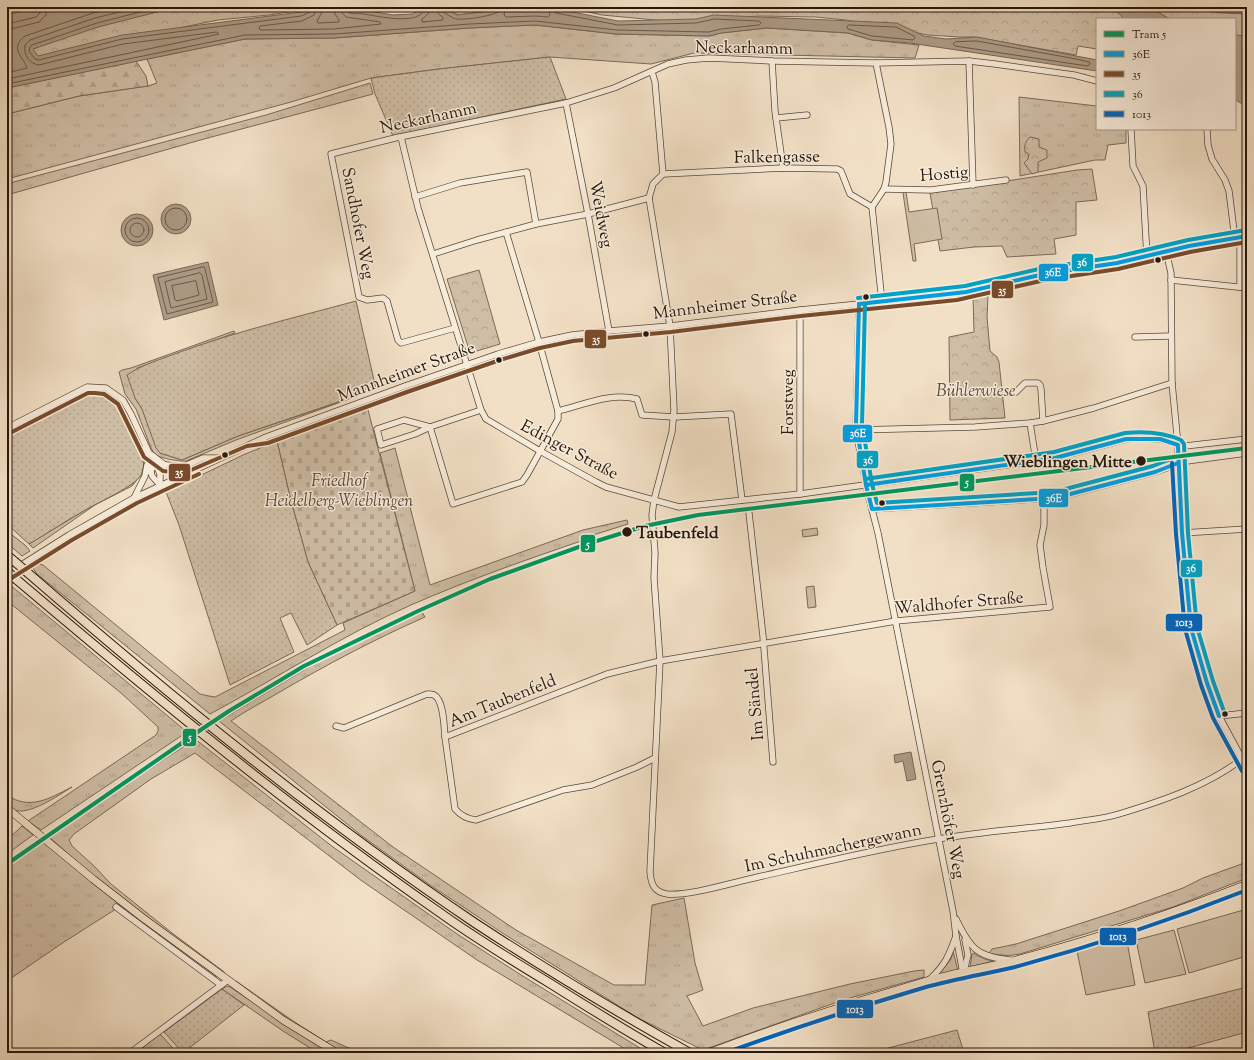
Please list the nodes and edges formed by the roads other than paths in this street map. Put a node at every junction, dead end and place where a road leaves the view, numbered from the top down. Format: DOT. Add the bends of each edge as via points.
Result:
graph roads {
  1 [pos="772,61"];
  2 [pos="969,62"];
  3 [pos="876,63"];
  4 [pos="652,72"];
  5 [pos="1096,81"];
  6 [pos="566,103"];
  7 [pos="806,115"];
  8 [pos="776,118"];
  9 [pos="1131,130"];
  10 [pos="1207,130"];
  11 [pos="401,137"];
  12 [pos="331,154"];
  13 [pos="782,168"];
  14 [pos="663,174"];
  15 [pos="1006,180"];
  16 [pos="973,185"];
  17 [pos="884,189"];
  18 [pos="415,197"];
  19 [pos="649,198"];
  20 [pos="872,207"];
  21 [pos="588,214"];
  22 [pos="536,224"];
  23 [pos="506,232"];
  24 [pos="1247,236"];
  25 [pos="1238,238"];
  26 [pos="1166,251"];
  27 [pos="433,254"];
  28 [pos="1147,256"];
  29 [pos="1170,280"];
  30 [pos="1240,287"];
  31 [pos="1247,288"];
  32 [pos="882,302"];
  33 [pos="859,304"];
  34 [pos="800,310"];
  35 [pos="670,326"];
  36 [pos="455,328"];
  37 [pos="609,331"];
  38 [pos="1171,336"];
  39 [pos="1135,337"];
  40 [pos="539,342"];
  41 [pos="466,365"];
  42 [pos="1172,383"];
  43 [pos="1008,393"];
  44 [pos="480,410"];
  45 [pos="558,412"];
  46 [pos="674,417"];
  47 [pos="1043,421"];
  48 [pos="1030,423"];
  49 [pos="430,427"];
  50 [pos="7,428"];
  51 [pos="856,430"];
  52 [pos="1247,439"];
  53 [pos="1176,443"];
  54 [pos="540,451"];
  55 [pos="1247,453"];
  56 [pos="148,456"];
  57 [pos="220,458"];
  58 [pos="1036,461"];
  59 [pos="1178,463"];
  60 [pos="156,465"];
  61 [pos="165,465"];
  62 [pos="150,472"];
  63 [pos="160,485"];
  64 [pos="866,485"];
  65 [pos="800,494"];
  66 [pos="134,498"];
  67 [pos="1044,499"];
  68 [pos="654,500"];
  69 [pos="742,500"];
  70 [pos="872,509"];
  71 [pos="749,512"];
  72 [pos="1247,529"];
  73 [pos="1182,534"];
  74 [pos="10,558"];
  75 [pos="7,572"];
  76 [pos="896,621"];
  77 [pos="764,644"];
  78 [pos="660,661"];
  79 [pos="1247,713"];
  80 [pos="1219,716"];
  81 [pos="336,726"];
  82 [pos="445,737"];
  83 [pos="655,758"];
  84 [pos="1242,759"];
  85 [pos="773,762"];
  86 [pos="1247,768"];
  87 [pos="7,808"];
  88 [pos="938,839"];
  89 [pos="1247,884"];
  90 [pos="116,907"];
  91 [pos="954,915"];
  92 [pos="956,936"];
  93 [pos="964,937"];
  94 [pos="1012,961"];
  95 [pos="963,973"];
  96 [pos="228,980"];
  97 [pos="928,981"];
  98 [pos="221,985"];
  99 [pos="687,1052"];
  100 [pos="130,1053"];
  101 [pos="337,1053"];
  102 [pos="665,1053"];
  103 [pos="708,1053"];
  1 -- 3 [label="street, Neckarhamm"];
  1 -- 4 [label="street, Neckarhamm" via="709,58 686,60 668,64"];
  1 -- 8 [label="street"];
  2 -- 3 [label="street, Neckarhamm"];
  2 -- 5 [label="street, Neckarhamm" via="1066,74"];
  2 -- 16 [label="street"];
  3 -- 17 [label="street" via="890,127"];
  4 -- 6 [label="street, Neckarhamm" via="614,88"];
  4 -- 14 [label="street"];
  6 -- 11 [label="street, Neckarhamm"];
  6 -- 21 [label="street, Weidweg"];
  7 -- 8 [label="street"];
  8 -- 13 [label="street"];
  9 -- 28 [label="street" via="1133,166 1143,186"];
  10 -- 25 [label="street" via="1212,159 1229,191"];
  11 -- 12 [label="street, Neckarhamm"];
  11 -- 18 [label="street, Edinger Straße"];
  12 -- 36 [label="street, Sandhofer Weg" via="359,297 367,300 383,298 387,301 401,343"];
  13 -- 14 [label="street, Falkengasse"];
  13 -- 20 [label="street, Falkengasse" via="837,169 841,171 850,194"];
  14 -- 19 [label="street" via="653,184"];
  15 -- 16 [label="street, Hostig"];
  16 -- 17 [label="street, Hostig" via="931,190"];
  17 -- 20 [label="street"];
  18 -- 22 [label="street" via="460,183 527,172"];
  18 -- 27 [label="street, Edinger Straße"];
  19 -- 21 [label="street"];
  19 -- 35 [label="street"];
  20 -- 32 [label="street"];
  21 -- 22 [label="street"];
  21 -- 37 [label="street, Weidweg"];
  22 -- 23 [label="street"];
  23 -- 27 [label="street"];
  23 -- 40 [label="street"];
  24 -- 25 [label="street, Mannheimer Straße"];
  25 -- 26 [label="street, Mannheimer Straße"];
  25 -- 30 [label="street"];
  26 -- 28 [label="street, Mannheimer Straße"];
  26 -- 29 [label="street"];
  27 -- 36 [label="street, Edinger Straße"];
  28 -- 32 [label="street, Mannheimer Straße" via="1044,274 966,292"];
  29 -- 30 [label="street"];
  29 -- 38 [label="street"];
  30 -- 31 [label="street"];
  32 -- 33 [label="street, Mannheimer Straße"];
  33 -- 34 [label="street, Mannheimer Straße"];
  33 -- 51 [label="street, Grenzhöfer Weg"];
  34 -- 35 [label="street, Mannheimer Straße"];
  34 -- 65 [label="street, Forstweg"];
  35 -- 37 [label="street, Mannheimer Straße"];
  35 -- 46 [label="street"];
  36 -- 41 [label="street, Edinger Straße"];
  37 -- 40 [label="street, Mannheimer Straße"];
  38 -- 39 [label="street"];
  38 -- 42 [label="street"];
  40 -- 41 [label="street, Mannheimer Straße"];
  40 -- 45 [label="street"];
  41 -- 44 [label="street, Edinger Straße"];
  41 -- 57 [label="street, Mannheimer Straße" via="266,437"];
  42 -- 47 [label="street"];
  42 -- 53 [label="street"];
  43 -- 47 [label="street" via="1016,392 1025,383 1038,383 1041,389"];
  44 -- 49 [label="street"];
  44 -- 54 [label="street, Edinger Straße" via="486,419"];
  45 -- 46 [label="street" via="606,398 627,397 637,399 642,415"];
  45 -- 54 [label="street" via="558,419"];
  46 -- 68 [label="street"];
  46 -- 69 [label="street" via="731,414"];
  47 -- 48 [label="street"];
  48 -- 51 [label="street"];
  48 -- 58 [label="street"];
  49 -- 49 [label="street" via="404,420 377,429 382,445"];
  49 -- 54 [label="street" via="453,504 522,482"];
  50 -- 56 [label="street" via="87,387 106,388 123,400"];
  51 -- 64 [label="street, Grenzhöfer Weg"];
  52 -- 53 [label="street, Edinger Straße" via="1185,446"];
  53 -- 58 [label="street, Edinger Straße" via="1155,439 1126,439"];
  53 -- 59 [label="street"];
  54 -- 68 [label="street, Edinger Straße" via="606,487"];
  55 -- 59 [label="street"];
  56 -- 60 [label="street"];
  56 -- 61 [label="street"];
  56 -- 62 [label="street"];
  56 -- 66 [label="street" via="145,476"];
  57 -- 61 [label="street, Mannheimer Straße" via="203,458 182,467"];
  57 -- 63 [label="street, Mannheimer Straße"];
  58 -- 64 [label="street, Edinger Straße"];
  59 -- 67 [label="street" via="1100,487"];
  59 -- 73 [label="street"];
  60 -- 61 [label="street"];
  60 -- 62 [label="street"];
  60 -- 63 [label="street" via="160,474"];
  62 -- 63 [label="street"];
  63 -- 66 [label="street, Mannheimer Straße"];
  64 -- 65 [label="street, Edinger Straße"];
  64 -- 70 [label="street, Grenzhöfer Weg"];
  65 -- 69 [label="street, Edinger Straße"];
  66 -- 75 [label="street, Mannheimer Straße"];
  67 -- 70 [label="street"];
  67 -- 76 [label="street, Waldhofer Straße" via="1044,525 1040,545 1050,607"];
  68 -- 69 [label="street, Edinger Straße" via="679,507"];
  68 -- 78 [label="street" via="654,578"];
  70 -- 76 [label="street, Grenzhöfer Weg"];
  71 -- 77 [label="street"];
  72 -- 73 [label="street"];
  73 -- 80 [label="street" via="1191,628"];
  74 -- 99 [label="highway, bridge" via="213,728 368,847 471,920 568,982"];
  75 -- 102 [label="highway, bridge" via="112,661 300,811 440,913"];
  76 -- 77 [label="street, Waldhofer Straße"];
  76 -- 88 [label="street, Grenzhöfer Weg"];
  77 -- 78 [label="street, Waldhofer Straße"];
  77 -- 85 [label="street, Im Sändel"];
  78 -- 82 [label="street, Am Taubenfeld" via="607,674"];
  78 -- 83 [label="street"];
  79 -- 80 [label="street"];
  80 -- 84 [label="street"];
  81 -- 82 [label="street" via="344,728 427,694 438,699 442,709"];
  82 -- 83 [label="street, Am Taubenfeld" via="455,809 460,815 476,820 563,790 592,785"];
  83 -- 88 [label="street, Im Schuhmachergewann" via="650,872 651,883 657,891 666,894 697,891 854,855"];
  84 -- 86 [label="street"];
  84 -- 88 [label="street, Im Schuhmachergewann" via="1219,775 1191,788 1118,814 1090,820"];
  87 -- 96 [label="main road" via="122,902"];
  88 -- 91 [label="street, Grenzhöfer Weg"];
  89 -- 94 [label="main road" via="1130,926"];
  90 -- 98 [label="street"];
  91 -- 92 [label="street, Grenzhöfer Weg"];
  91 -- 93 [label="street, Grenzhöfer Weg"];
  92 -- 95 [label="street, Grenzhöfer Weg"];
  92 -- 97 [label="street, Grenzhöfer Weg" via="948,958"];
  93 -- 94 [label="street, Grenzhöfer Weg" via="974,949 986,956"];
  93 -- 95 [label="street, Grenzhöfer Weg" via="968,955"];
  94 -- 95 [label="main road"];
  95 -- 97 [label="main road"];
  96 -- 98 [label="street"];
  96 -- 101 [label="main road" via="283,1020"];
  97 -- 103 [label="main road" via="843,1006"];
  98 -- 100 [label="street"];
}
